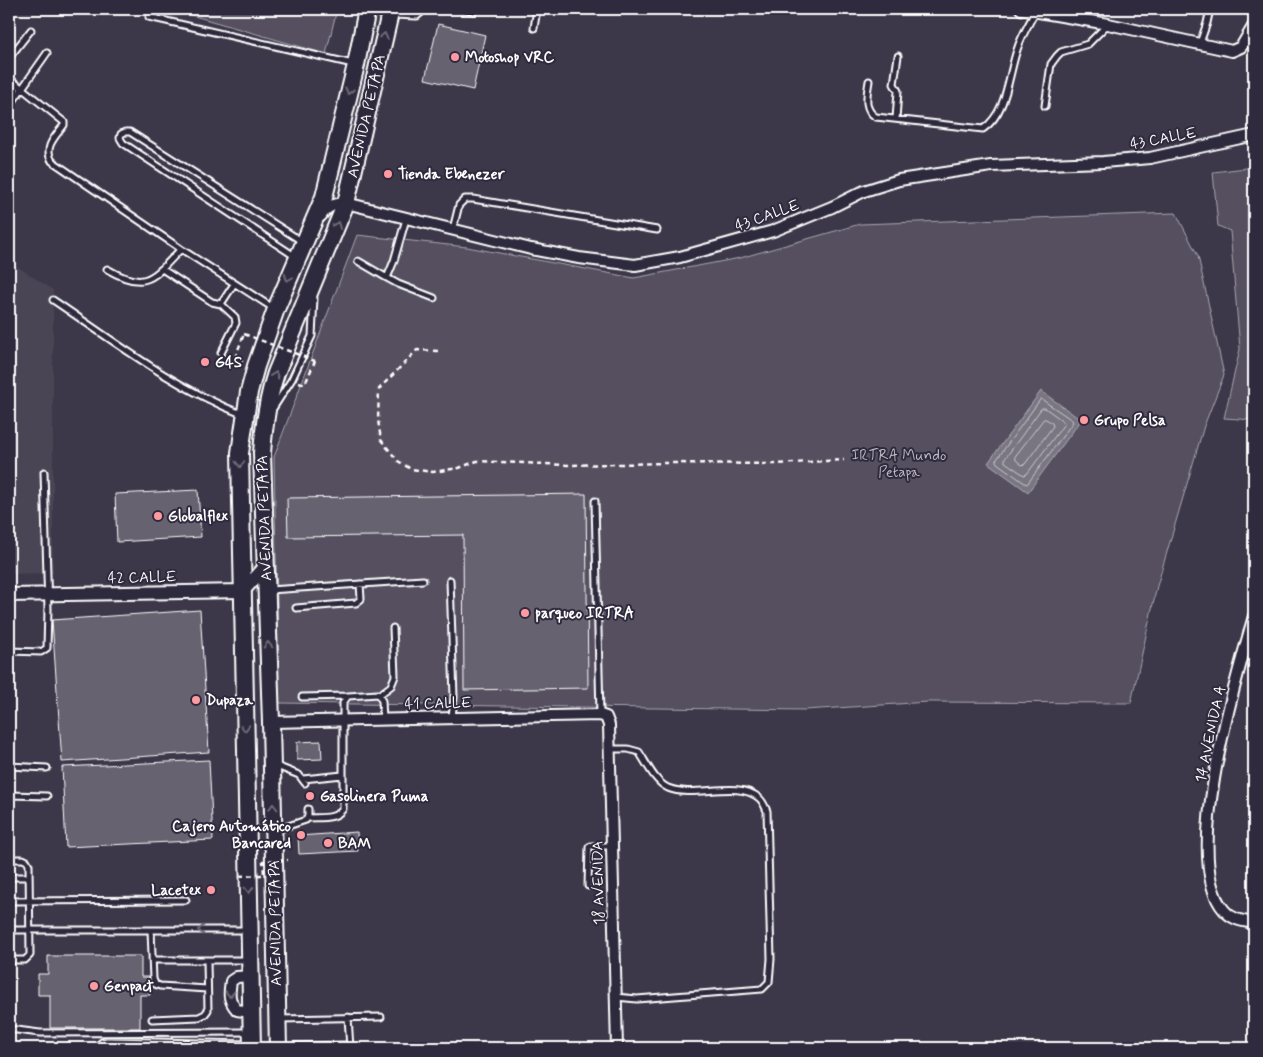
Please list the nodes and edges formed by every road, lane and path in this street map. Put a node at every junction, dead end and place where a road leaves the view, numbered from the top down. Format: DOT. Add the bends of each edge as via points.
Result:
graph roads {
  1 [pos="367,9"];
  2 [pos="425,9"];
  3 [pos="460,9"];
  4 [pos="537,9"];
  5 [pos="1020,9"];
  6 [pos="1210,9"];
  7 [pos="390,11"];
  8 [pos="474,11"];
  9 [pos="1035,11"];
  10 [pos="149,17"];
  11 [pos="1108,24"];
  12 [pos="1254,25"];
  13 [pos="534,28"];
  14 [pos="31,30"];
  15 [pos="1199,44"];
  16 [pos="48,53"];
  17 [pos="898,56"];
  18 [pos="9,58"];
  19 [pos="356,65"];
  20 [pos="9,78"];
  21 [pos="869,81"];
  22 [pos="22,88"];
  23 [pos="1045,106"];
  24 [pos="9,107"];
  25 [pos="896,119"];
  26 [pos="1254,135"];
  27 [pos="346,203"];
  28 [pos="406,219"];
  29 [pos="453,230"];
  30 [pos="657,230"];
  31 [pos="305,240"];
  32 [pos="180,250"];
  33 [pos="297,257"];
  34 [pos="358,261"];
  35 [pos="107,269"];
  36 [pos="162,269"];
  37 [pos="387,278"];
  38 [pos="234,284"];
  39 [pos="434,298"];
  40 [pos="53,300"];
  41 [pos="221,304"];
  42 [pos="276,309"];
  43 [pos="438,351"];
  44 [pos="221,353"];
  45 [pos="235,358"];
  46 [pos="305,384"];
  47 [pos="244,415"];
  48 [pos="844,460"];
  49 [pos="44,472"];
  50 [pos="595,501"];
  51 [pos="265,567"];
  52 [pos="424,580"];
  53 [pos="450,580"];
  54 [pos="360,584"];
  55 [pos="266,590"];
  56 [pos="243,591"];
  57 [pos="9,595"];
  58 [pos="47,595"];
  59 [pos="296,608"];
  60 [pos="1254,616"];
  61 [pos="393,628"];
  62 [pos="9,652"];
  63 [pos="348,696"];
  64 [pos="379,696"];
  65 [pos="302,697"];
  66 [pos="603,716"];
  67 [pos="452,718"];
  68 [pos="383,720"];
  69 [pos="344,721"];
  70 [pos="271,722"];
  71 [pos="610,749"];
  72 [pos="272,764"];
  73 [pos="9,766"];
  74 [pos="47,768"];
  75 [pos="343,775"];
  76 [pos="9,796"];
  77 [pos="47,796"];
  78 [pos="308,809"];
  79 [pos="307,818"];
  80 [pos="273,831"];
  81 [pos="612,846"];
  82 [pos="9,859"];
  83 [pos="288,860"];
  84 [pos="238,876"];
  85 [pos="9,877"];
  86 [pos="29,877"];
  87 [pos="588,886"];
  88 [pos="186,900"];
  89 [pos="9,901"];
  90 [pos="29,901"];
  91 [pos="1254,923"];
  92 [pos="9,930"];
  93 [pos="29,930"];
  94 [pos="151,930"];
  95 [pos="249,930"];
  96 [pos="9,960"];
  97 [pos="152,960"];
  98 [pos="206,960"];
  99 [pos="250,968"];
  100 [pos="207,989"];
  101 [pos="616,997"];
  102 [pos="348,1017"];
  103 [pos="381,1017"];
  104 [pos="152,1019"];
  105 [pos="277,1019"];
  106 [pos="9,1029"];
  107 [pos="252,1041"];
  108 [pos="95,1048"];
  109 [pos="278,1048"];
  110 [pos="350,1048"];
  111 [pos="617,1048"];
  1 -- 19 [label="main road, AVENIDA PETAPA"];
  2 -- 7 [label="lane" via="417,16 398,16"];
  3 -- 8 [label="lane"];
  4 -- 13 [label="lane"];
  5 -- 9 [label="street"];
  6 -- 15 [label="lane"];
  27 -- 7 [label="main road, AVENIDA PETAPA, one-way"];
  9 -- 11 [label="street"];
  9 -- 25 [label="lane" via="1018,46 999,112 991,123 983,129"];
  10 -- 19 [label="lane"];
  11 -- 15 [label="street"];
  11 -- 23 [label="lane" via="1088,44 1056,56 1051,64"];
  12 -- 15 [label="street" via="1241,47 1232,51"];
  14 -- 18 [label="lane"];
  16 -- 22 [label="lane"];
  17 -- 25 [label="lane" via="894,84 898,91"];
  19 -- 31 [label="main road, AVENIDA PETAPA, one-way" via="324,197"];
  20 -- 22 [label="lane"];
  21 -- 25 [label="lane" via="866,102 870,114"];
  22 -- 24 [label="lane"];
  22 -- 32 [label="lane" via="64,122 48,147 52,161"];
  26 -- 29 [label="street, 43 CALLE" via="1150,158 991,166 899,180 773,231 680,257 635,265 540,251"];
  27 -- 28 [label="street, 43 CALLE"];
  27 -- 31 [label="street" via="326,208"];
  51 -- 27 [label="main road, AVENIDA PETAPA, one-way" via="262,453 269,395"];
  28 -- 29 [label="street, 43 CALLE"];
  28 -- 37 [label="lane"];
  29 -- 30 [label="lane" via="459,205 473,199"];
  31 -- 33 [label="main road, AVENIDA PETAPA"];
  31 -- 33 [label="lane" via="130,132 121,134 123,144"];
  32 -- 36 [label="lane"];
  32 -- 38 [label="lane"];
  33 -- 42 [label="main road, AVENIDA PETAPA, one-way"];
  34 -- 37 [label="lane"];
  35 -- 36 [label="lane" via="123,278 140,281"];
  36 -- 41 [label="lane" via="212,302"];
  37 -- 39 [label="lane"];
  38 -- 41 [label="lane"];
  38 -- 42 [label="lane"];
  40 -- 47 [label="lane" via="190,391"];
  41 -- 44 [label="lane" via="236,320"];
  42 -- 47 [label="main road, AVENIDA PETAPA" via="256,366"];
  43 -- 48 [label="path" via="416,350 379,389 381,440 398,462 411,469 433,472 477,461 568,465 775,464"];
  45 -- 46 [label="path, bridge" via="244,334 314,361"];
  47 -- 56 [label="main road, AVENIDA PETAPA, one-way" via="240,453"];
  49 -- 58 [label="lane"];
  50 -- 66 [label="lane"];
  51 -- 55 [label="main road, AVENIDA PETAPA"];
  51 -- 56 [label="street"];
  52 -- 54 [label="lane"];
  53 -- 67 [label="lane"];
  54 -- 55 [label="lane"];
  54 -- 59 [label="lane" via="361,599 356,603"];
  70 -- 55 [label="main road, AVENIDA PETAPA, one-way"];
  56 -- 58 [label="street, 42 CALLE"];
  56 -- 95 [label="main road, AVENIDA PETAPA, one-way"];
  57 -- 58 [label="street, 42 CALLE"];
  58 -- 62 [label="lane" via="47,648 41,652"];
  60 -- 91 [label="street, 14 AVENIDA A" via="1221,738 1213,783 1208,863 1212,890 1223,910 1239,921"];
  61 -- 64 [label="lane" via="396,676 391,686"];
  63 -- 64 [label="lane" via="373,693"];
  63 -- 65 [label="lane"];
  63 -- 69 [label="lane" via="344,703"];
  64 -- 68 [label="lane"];
  66 -- 67 [label="street, 41 CALLE"];
  66 -- 71 [label="street, 18 AVENIDA" via="609,724"];
  67 -- 68 [label="street, 41 CALLE"];
  68 -- 69 [label="street, 41 CALLE"];
  69 -- 70 [label="street, 41 CALLE"];
  69 -- 75 [label="lane"];
  70 -- 72 [label="main road, AVENIDA PETAPA"];
  71 -- 81 [label="street, 18 AVENIDA"];
  71 -- 101 [label="lane" via="639,752 656,778 667,788 688,792 740,790 760,798 766,811 770,958 769,982 762,989 637,999"];
  72 -- 75 [label="lane" via="289,770 304,781"];
  80 -- 72 [label="main road, AVENIDA PETAPA, one-way"];
  73 -- 74 [label="lane"];
  75 -- 79 [label="lane" via="343,809 340,813"];
  76 -- 77 [label="lane"];
  78 -- 79 [label="lane"];
  79 -- 80 [label="lane"];
  80 -- 105 [label="main road, AVENIDA PETAPA"];
  81 -- 87 [label="lane" via="589,847"];
  81 -- 101 [label="street, 18 AVENIDA"];
  82 -- 86 [label="lane" via="27,861"];
  83 -- 84 [label="path, bridge" via="263,861 264,875"];
  85 -- 86 [label="lane"];
  86 -- 90 [label="lane"];
  88 -- 90 [label="lane"];
  89 -- 90 [label="lane"];
  90 -- 93 [label="lane"];
  92 -- 93 [label="lane"];
  93 -- 94 [label="lane"];
  93 -- 96 [label="lane" via="28,958"];
  95 -- 94 [label="lane, one-way"];
  94 -- 97 [label="lane"];
  95 -- 99 [label="main road, AVENIDA PETAPA"];
  97 -- 98 [label="lane"];
  97 -- 100 [label="lane" via="155,984"];
  98 -- 99 [label="lane"];
  98 -- 100 [label="lane"];
  99 -- 107 [label="main road, AVENIDA PETAPA, one-way"];
  100 -- 104 [label="lane" via="208,1010 205,1014"];
  101 -- 111 [label="street, 18 AVENIDA"];
  102 -- 103 [label="lane"];
  102 -- 105 [label="lane"];
  102 -- 110 [label="lane"];
  105 -- 109 [label="main road, AVENIDA PETAPA"];
  106 -- 107 [label="lane"];
  107 -- 108 [label="lane" via="107,1041"];
}
